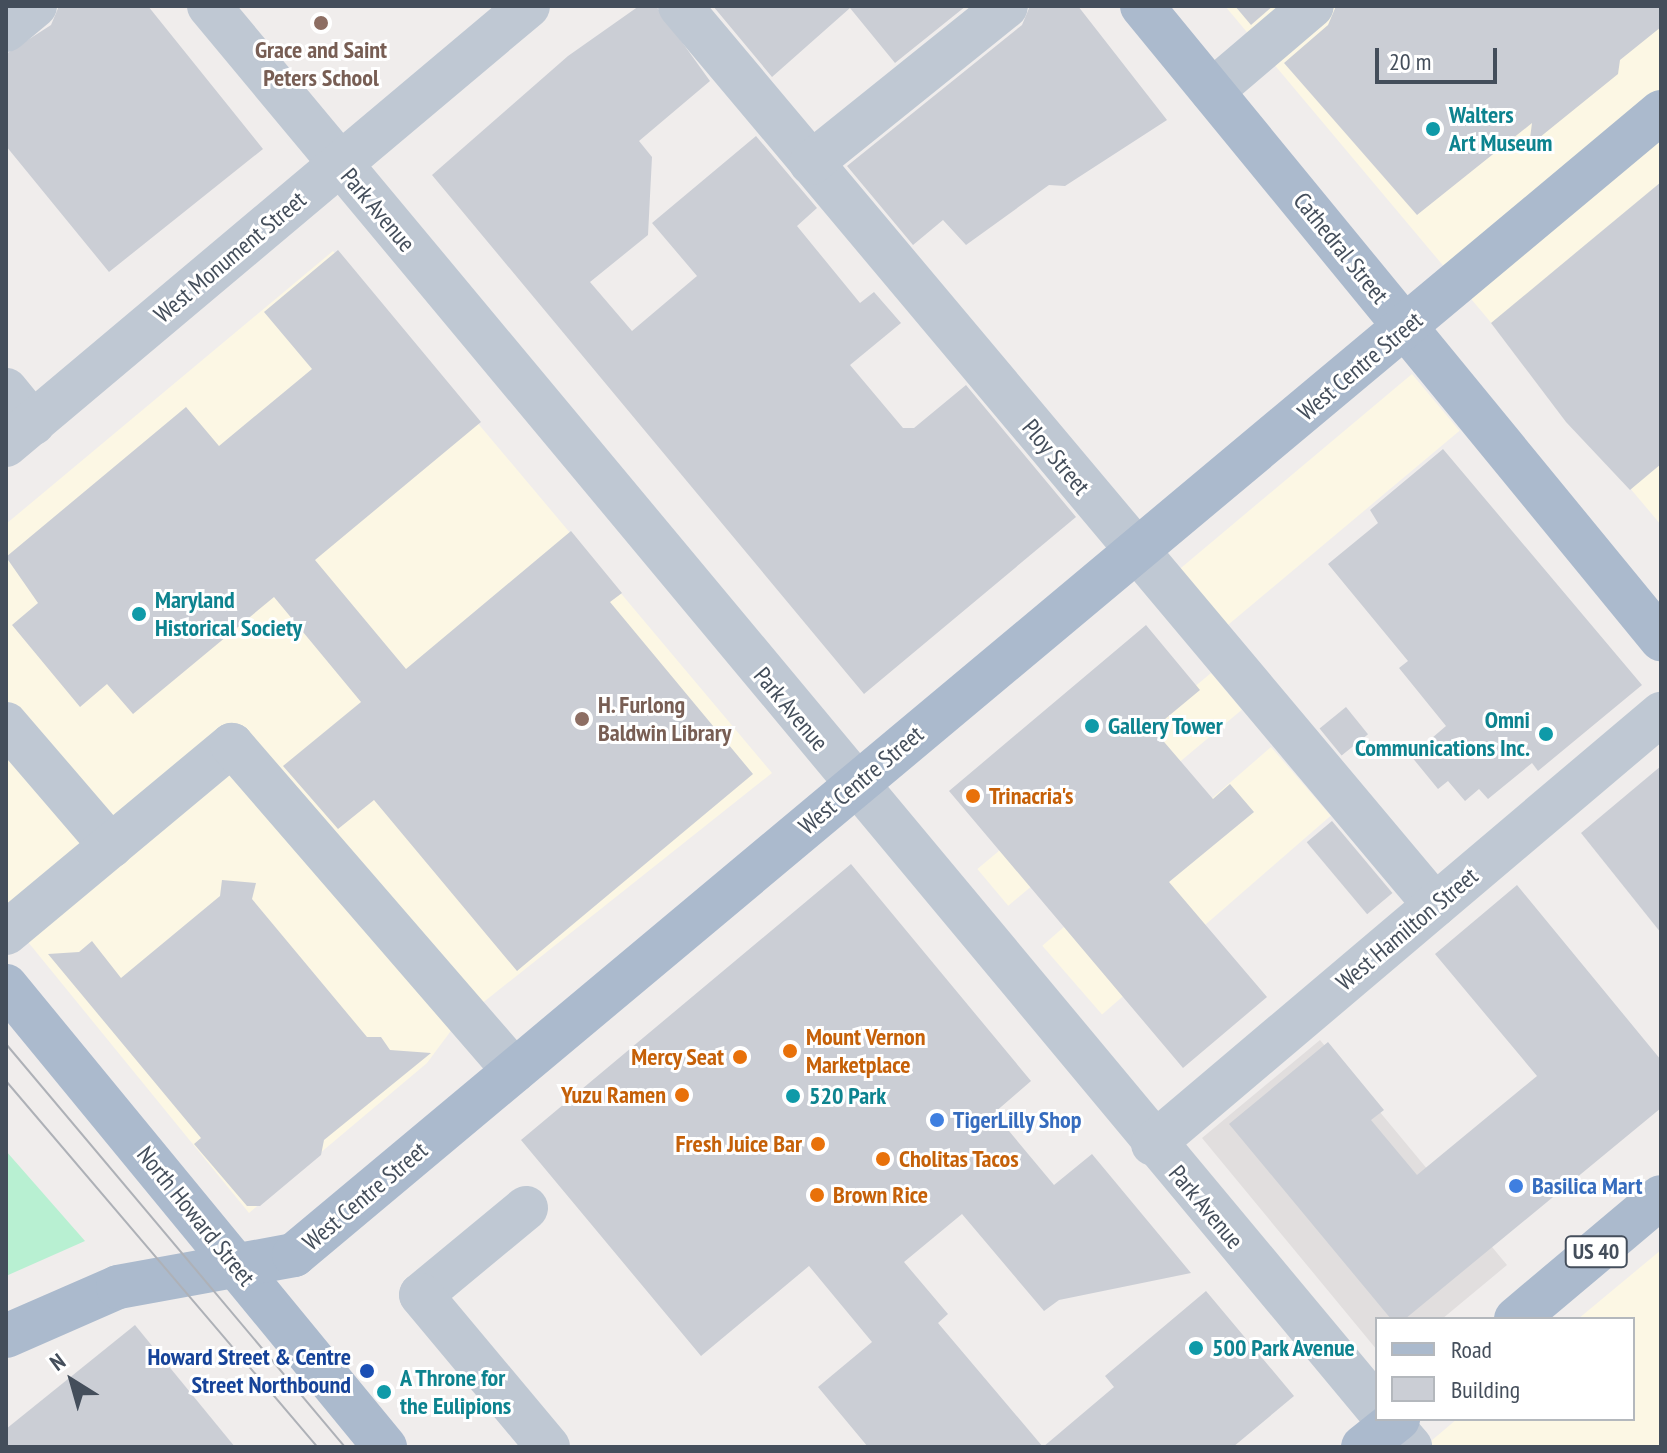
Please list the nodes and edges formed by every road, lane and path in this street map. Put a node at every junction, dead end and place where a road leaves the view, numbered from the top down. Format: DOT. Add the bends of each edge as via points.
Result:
graph roads {
  1 [pos="35,6"];
  2 [pos="209,6"];
  3 [pos="528,6"];
  4 [pos="680,6"];
  5 [pos="1006,6"];
  6 [pos="1142,6"];
  7 [pos="1312,6"];
  8 [pos="6,30"];
  9 [pos="1212,91"];
  10 [pos="1661,112"];
  11 [pos="811,163"];
  12 [pos="340,164"];
  13 [pos="1406,327"];
  14 [pos="15,419"];
  15 [pos="1136,553"];
  16 [pos="1661,639"];
  17 [pos="1661,714"];
  18 [pos="6,724"];
  19 [pos="854,786"];
  20 [pos="111,846"];
  21 [pos="1435,905"];
  22 [pos="6,933"];
  23 [pos="6,986"];
  24 [pos="514,1071"];
  25 [pos="1153,1144"];
  26 [pos="1661,1197"];
  27 [pos="526,1208"];
  28 [pos="233,1262"];
  29 [pos="1518,1317"];
  30 [pos="6,1336"];
  31 [pos="1375,1412"];
  32 [pos="385,1447"];
  33 [pos="548,1447"];
  1 -- 8 [label="street"];
  2 -- 12 [label="street, Park Avenue"];
  3 -- 12 [label="street, West Monument Street"];
  4 -- 11 [label="street, Ploy Street"];
  5 -- 11 [label="street"];
  6 -- 9 [label="main road, Cathedral Street"];
  7 -- 9 [label="street"];
  9 -- 13 [label="main road, Cathedral Street"];
  10 -- 13 [label="main road, West Centre Street"];
  11 -- 15 [label="street, Ploy Street"];
  12 -- 14 [label="street, West Monument Street"];
  12 -- 19 [label="street, Park Avenue"];
  13 -- 15 [label="main road, West Centre Street"];
  13 -- 16 [label="main road, Cathedral Street"];
  15 -- 19 [label="main road, West Centre Street"];
  15 -- 21 [label="street, Ploy Street"];
  17 -- 21 [label="street, West Hamilton Street"];
  18 -- 20 [label="street"];
  19 -- 24 [label="main road, West Centre Street"];
  19 -- 25 [label="street, Park Avenue"];
  20 -- 22 [label="street"];
  20 -- 24 [label="street" via="232,745"];
  21 -- 25 [label="street, West Hamilton Street"];
  23 -- 28 [label="main road, North Howard Street"];
  24 -- 28 [label="main road, West Centre Street" via="294,1255"];
  25 -- 31 [label="street, Park Avenue"];
  26 -- 29 [label="main road, US 40"];
  27 -- 33 [label="street" via="421,1295"];
  28 -- 30 [label="main road, West Centre Street" via="118,1287"];
  28 -- 32 [label="main road, North Howard Street"];
}
